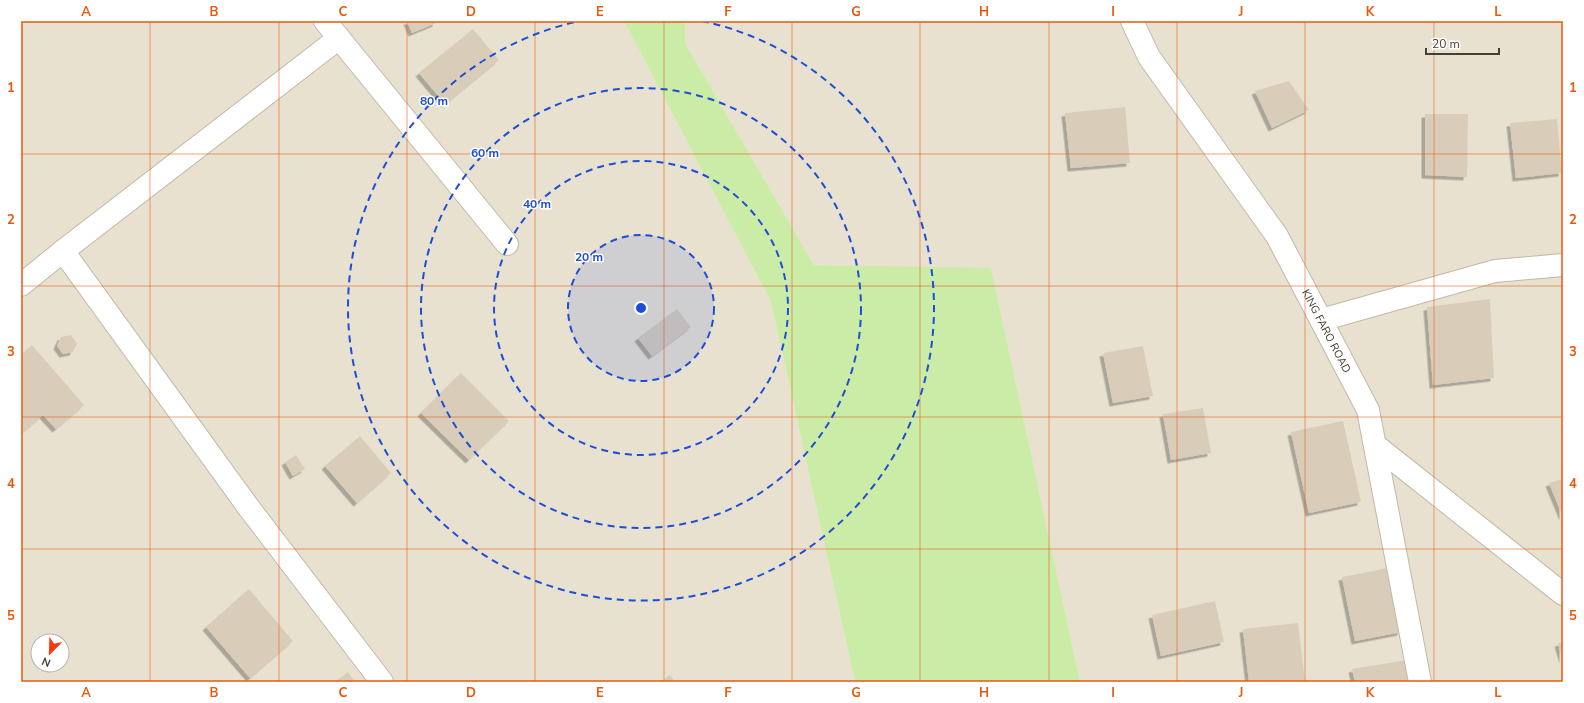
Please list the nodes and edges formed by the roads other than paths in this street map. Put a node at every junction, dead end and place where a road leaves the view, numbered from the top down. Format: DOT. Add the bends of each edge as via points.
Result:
graph roads {
  1 [pos="325,21"];
  2 [pos="1132,21"];
  3 [pos="339,38"];
  4 [pos="507,244"];
  5 [pos="63,251"];
  6 [pos="1563,265"];
  7 [pos="21,285"];
  8 [pos="1321,320"];
  9 [pos="1375,445"];
  10 [pos="1563,594"];
  11 [pos="382,682"];
  12 [pos="1420,682"];
  1 -- 3 [label="street"];
  2 -- 8 [label="street, KING FARO ROAD" via="1149,57 1277,236"];
  3 -- 4 [label="street"];
  3 -- 5 [label="street"];
  5 -- 7 [label="street"];
  5 -- 11 [label="street" via="249,508"];
  6 -- 8 [label="street" via="1495,271"];
  8 -- 9 [label="street, KING FARO ROAD" via="1368,410"];
  9 -- 10 [label="street"];
  9 -- 12 [label="street, KING FARO ROAD"];
}
